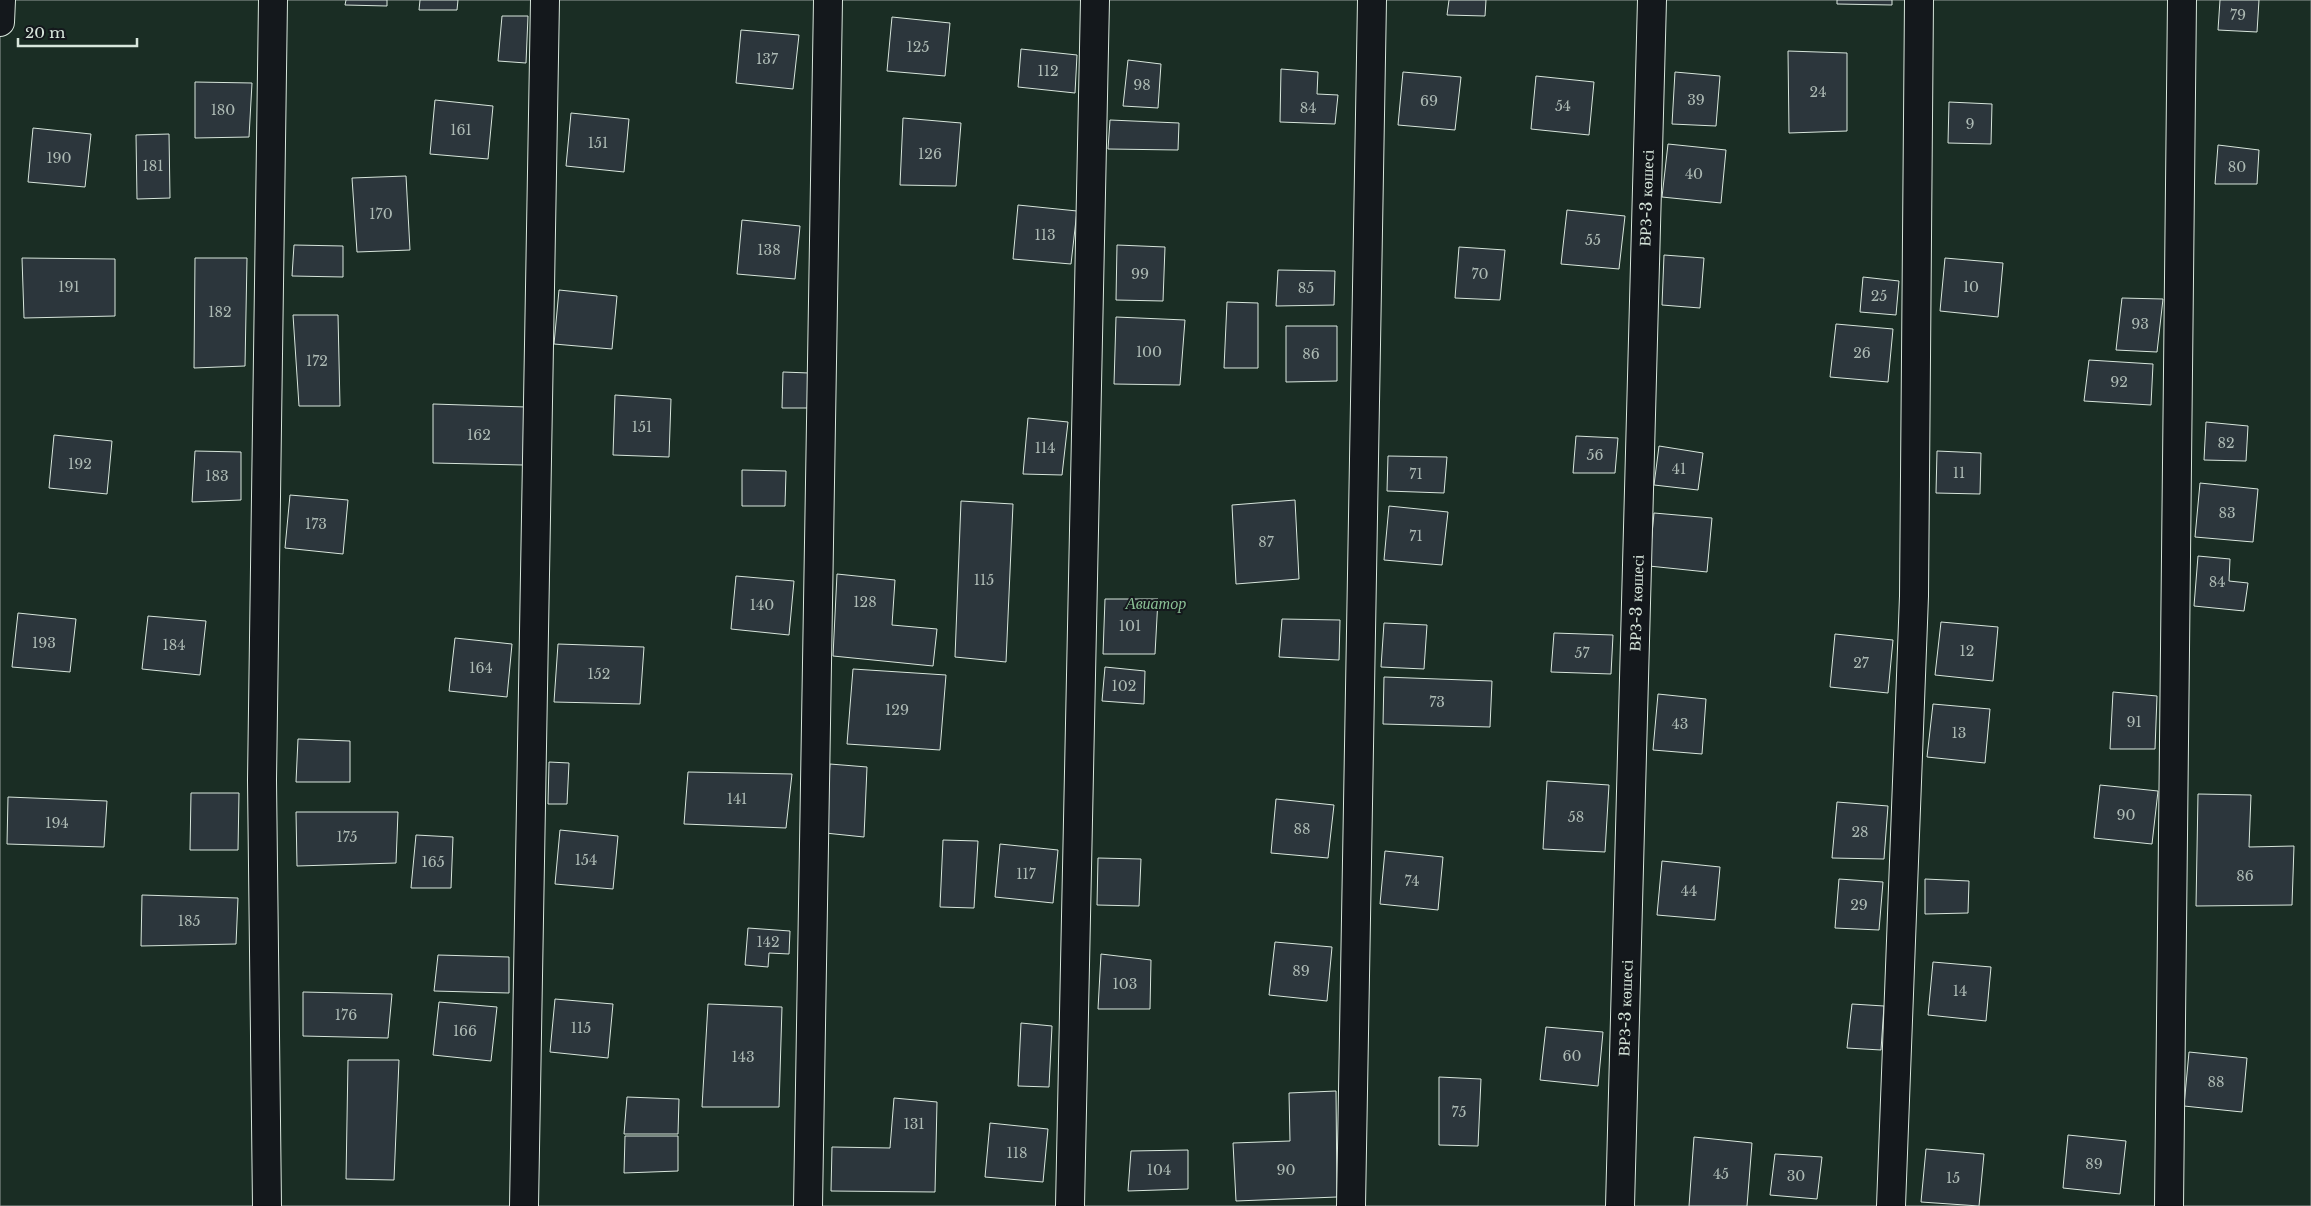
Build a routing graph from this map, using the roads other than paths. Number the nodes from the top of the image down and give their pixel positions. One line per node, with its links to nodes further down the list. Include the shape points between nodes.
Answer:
1 (1, 0): 10 (street)
2 (273, 0): 11 (street, via 262,780)
3 (545, 0): 12 (street)
4 (828, 0): 13 (street)
5 (1095, 0): 14 (street)
6 (1372, 0): 15 (street)
7 (1652, 0): 16 (street, ВРЗ-3 көшесі)
8 (1919, 0): 17 (street, via 1914,596)
9 (2182, 0): 18 (street)
10 (0, 22)
11 (267, 1206)
12 (524, 1206)
13 (808, 1206)
14 (1070, 1206)
15 (1351, 1206)
16 (1620, 1206)
17 (1891, 1206)
18 (2169, 1206)

